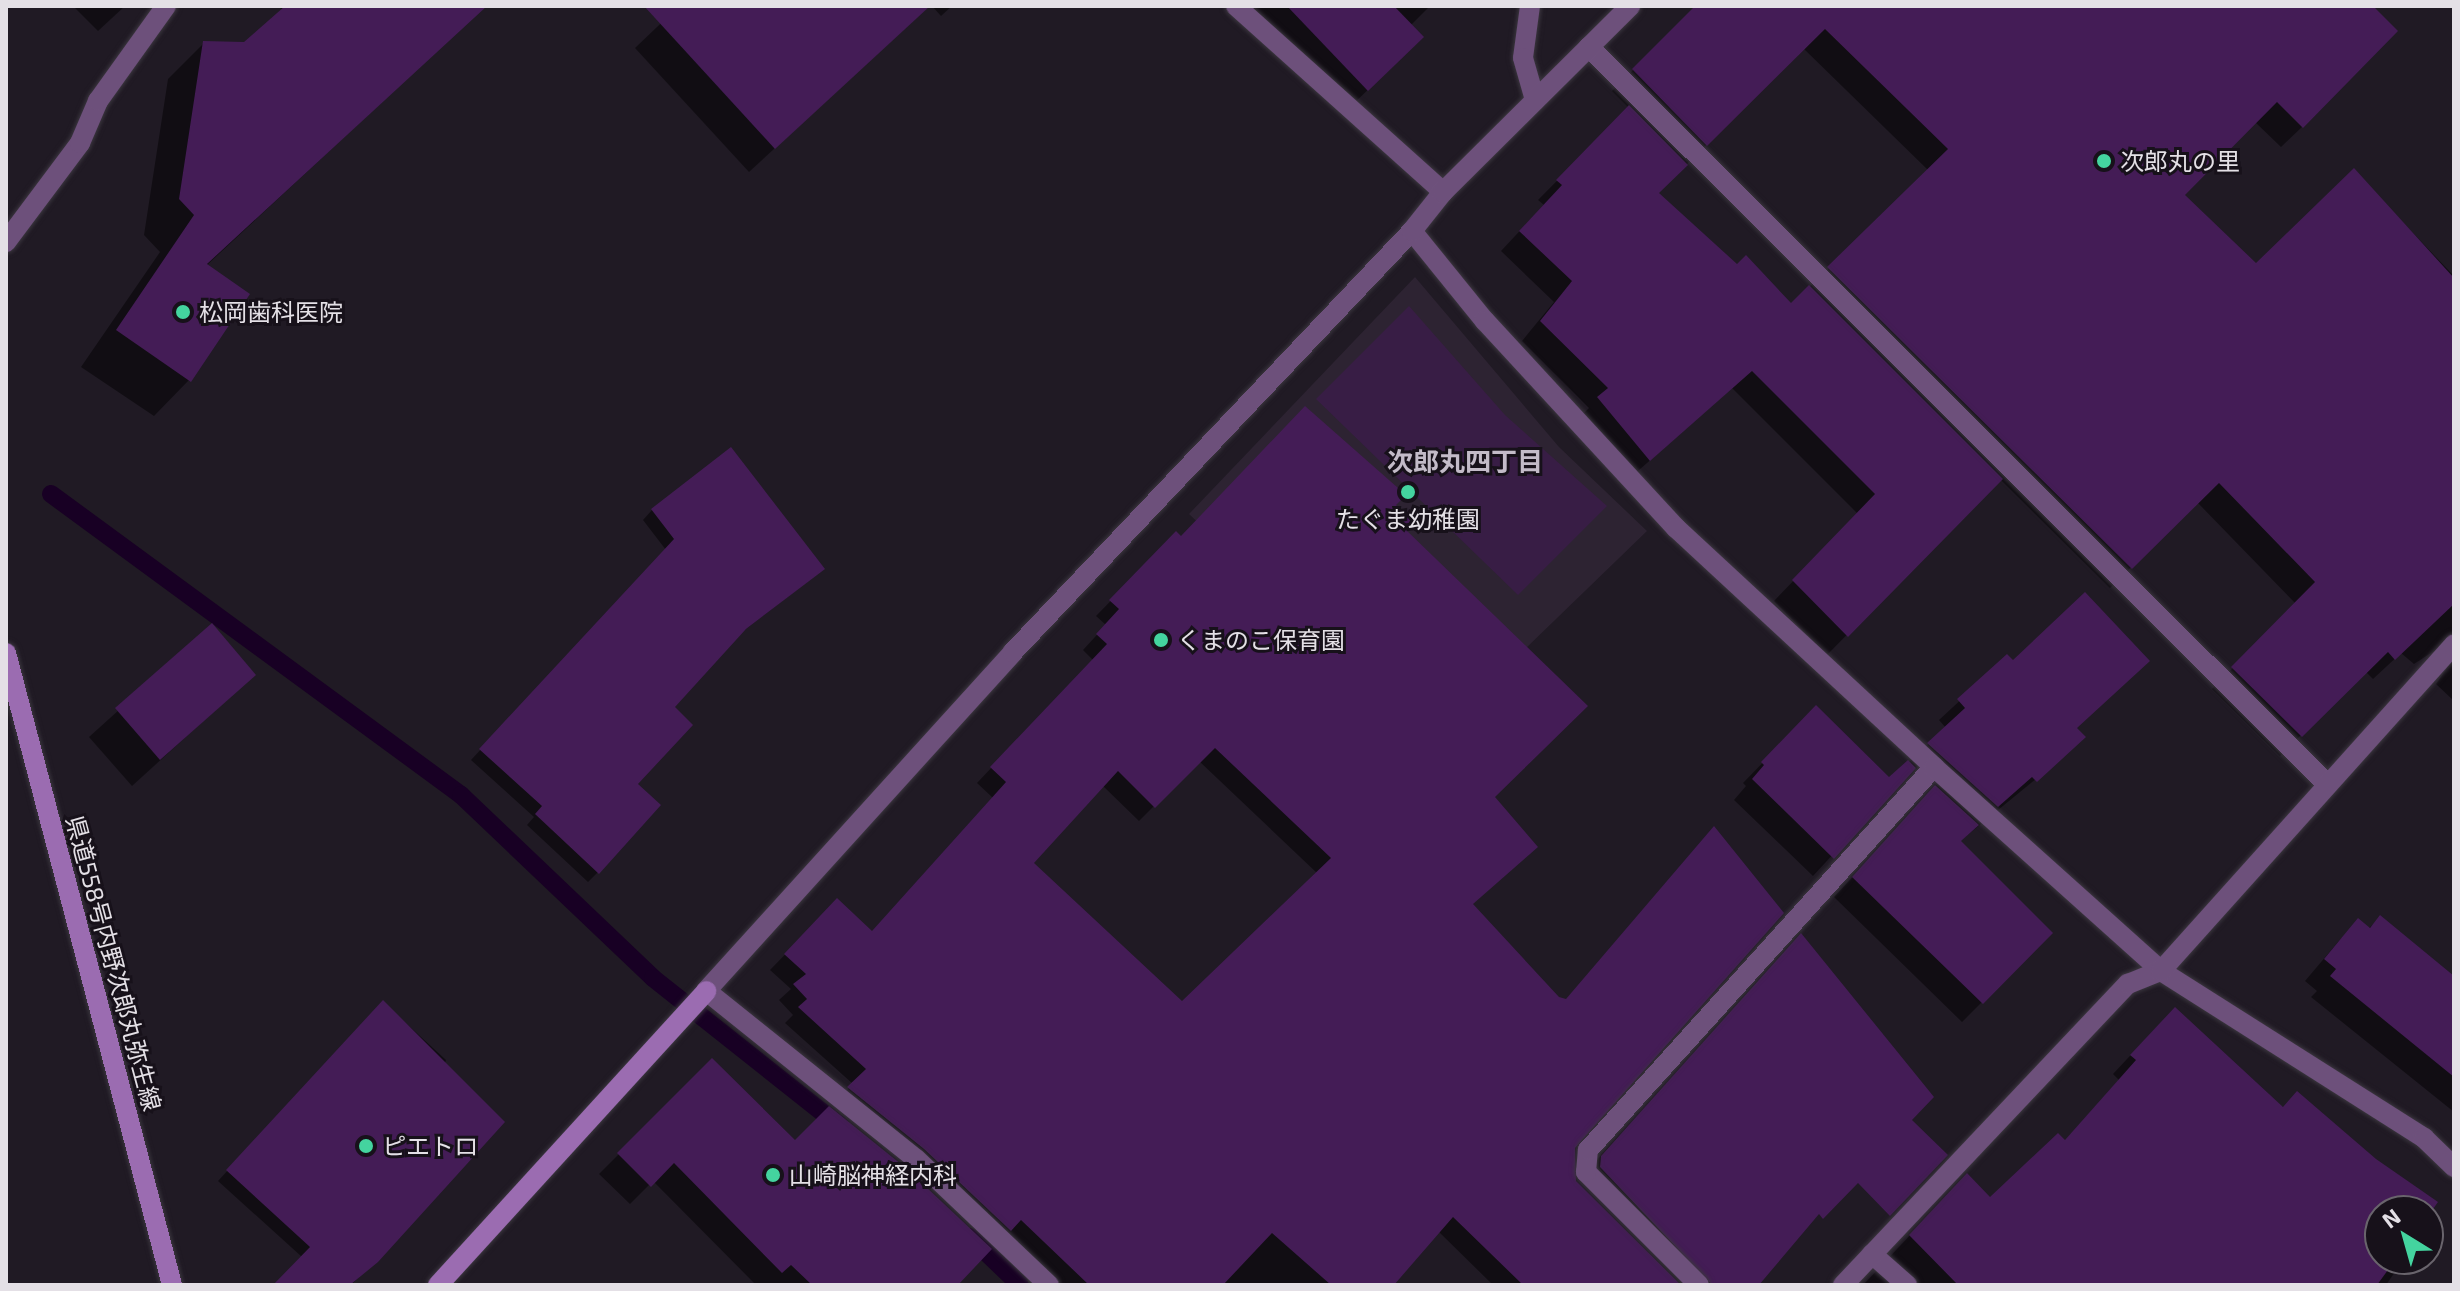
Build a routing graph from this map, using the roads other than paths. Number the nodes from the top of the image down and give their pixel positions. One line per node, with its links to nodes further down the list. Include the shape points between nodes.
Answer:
1 (166, 6): 9 (street, via 98,101 80,143)
2 (1236, 6): 7 (street)
3 (1530, 6): 6 (street, via 1523,58)
4 (1630, 6): 5 (street)
5 (1589, 47): 6 (street); 13 (street)
6 (1535, 100): 7 (street)
7 (1443, 192): 8 (street)
8 (1412, 231): 12 (street, via 1485,321 1676,528); 15 (street, via 1013,652)
9 (6, 242)
10 (2454, 644): 13 (street)
11 (6, 653): 18 (main road, 県道558号内野次郎丸弥生線)
12 (1934, 767): 14 (street); 21 (street, via 1588,1150 1586,1172)
13 (2328, 785): 14 (street)
14 (2161, 971): 16 (street, via 2424,1138); 17 (street, via 2128,984)
15 (706, 991): 19 (main road); 20 (street, via 916,1159)
16 (2454, 1167)
17 (1872, 1254): 22 (street); 23 (street)
18 (172, 1285)
19 (438, 1285)
20 (1049, 1285)
21 (1699, 1285)
22 (1843, 1285)
23 (1907, 1285)

